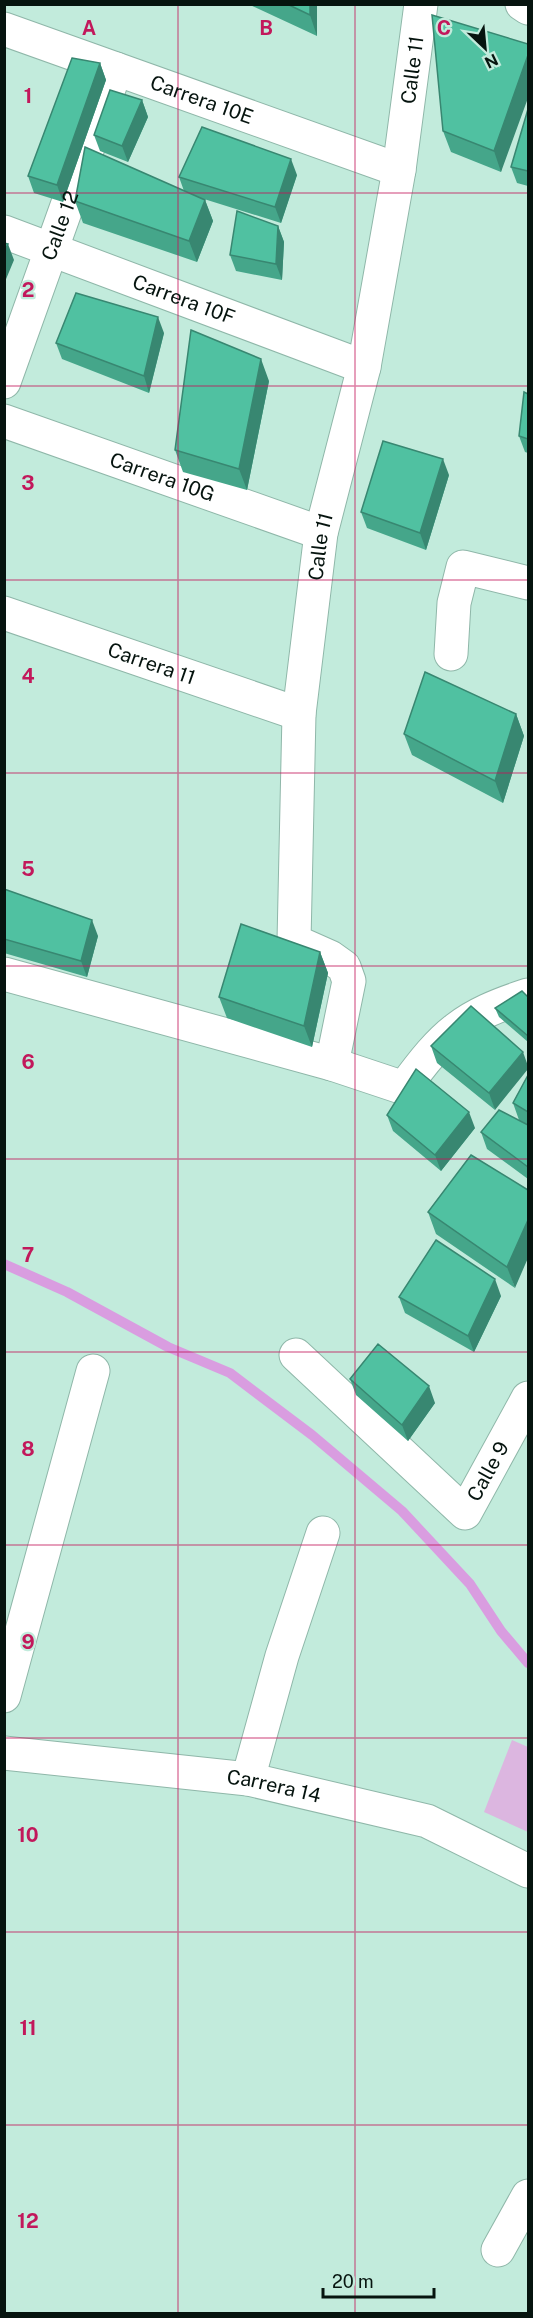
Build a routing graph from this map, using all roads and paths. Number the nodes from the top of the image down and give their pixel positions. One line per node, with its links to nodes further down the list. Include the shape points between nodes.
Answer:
1 (421, 4): 6 (street, Calle 11)
2 (522, 4): 3 (street)
3 (528, 8)
4 (4, 28): 5 (street, Carrera 10E)
5 (116, 69): 6 (street, Carrera 10E); 8 (street, Calle 12)
6 (399, 170): 9 (street, Calle 11)
7 (4, 231): 8 (street, Carrera 10F)
8 (52, 249): 9 (street, Carrera 10F); 10 (street, Calle 12)
9 (364, 367): 12 (street, Calle 11)
10 (4, 382)
11 (4, 421): 12 (street, Carrera 10G)
12 (321, 533): 16 (street, Calle 11)
13 (528, 583): 15 (street, via 463,567 454,603)
14 (4, 613): 16 (street, Carrera 11)
15 (451, 654)
16 (299, 714): 19 (street, Calle 11, via 294,940 337,962 349,981)
17 (4, 974): 19 (street)
18 (528, 995): 19 (street, via 468,1019 434,1047 404,1088)
19 (332, 1064)
20 (296, 1355): 22 (street, Calle 9, via 465,1513)
21 (93, 1371): 24 (street)
22 (528, 1398)
23 (323, 1533): 26 (street, via 282,1656)
24 (4, 1696)
25 (4, 1753): 26 (street, Carrera 14)
26 (248, 1779): 27 (street, Carrera 14, via 427,1821)
27 (528, 1871)
28 (528, 2196): 29 (street)
29 (498, 2250)

